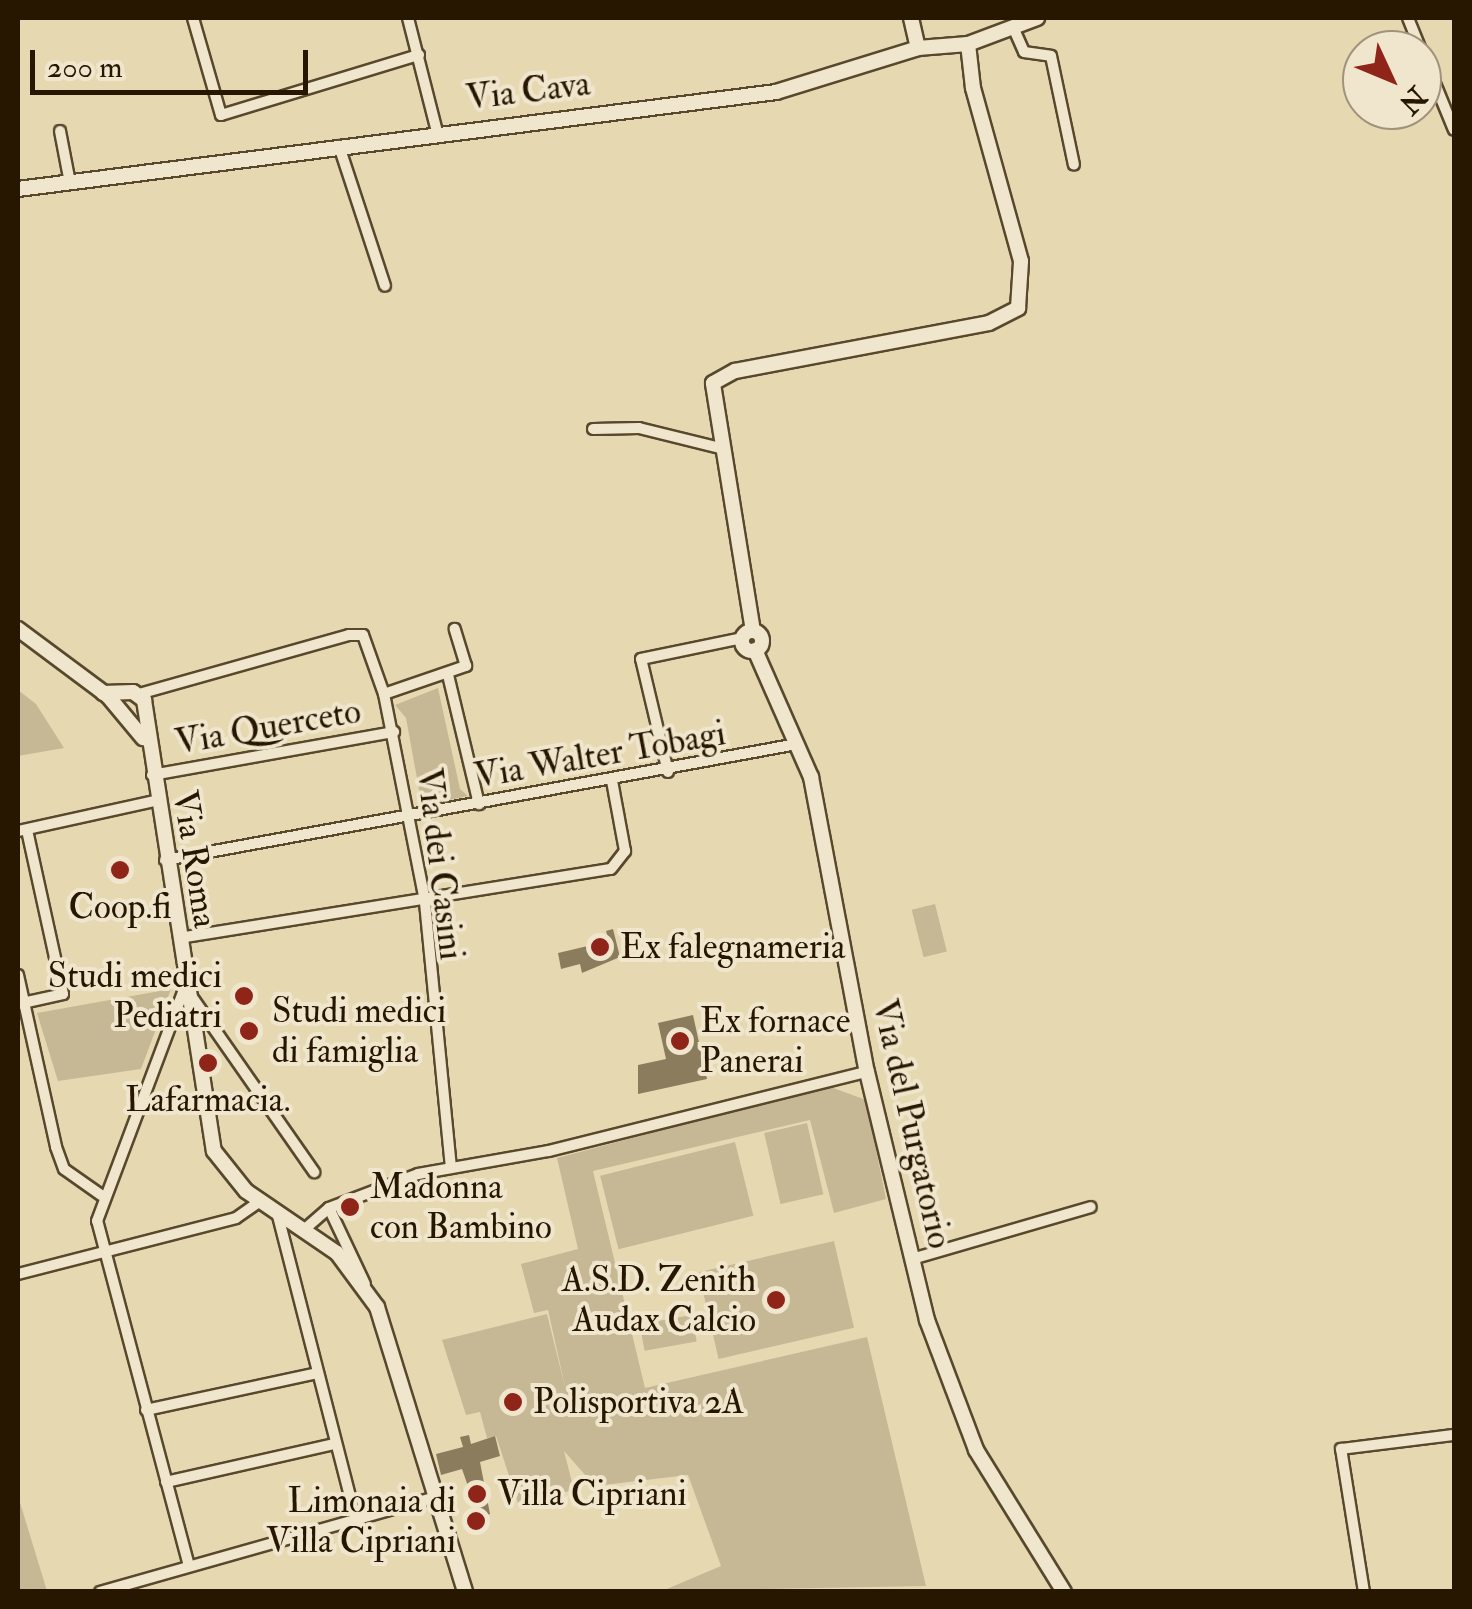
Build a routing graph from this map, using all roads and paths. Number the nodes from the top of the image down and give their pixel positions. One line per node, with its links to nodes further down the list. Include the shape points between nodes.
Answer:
1 (193, 18): 8 (street, via 220,114)
2 (408, 18): 8 (street)
3 (911, 18): 7 (street)
4 (1037, 18): 5 (street, Via Cava)
5 (1012, 27): 6 (street, Via Cava); 14 (street, via 1024,52 1051,56)
6 (968, 44): 7 (street, Via Cava); 19 (street, via 972,88 1018,246 1018,308 989,324 722,376 711,394)
7 (918, 48): 12 (street, Via Cava, via 776,92)
8 (419, 55): 12 (street)
9 (1442, 101): 10 (street)
10 (1454, 130)
11 (60, 131): 15 (street)
12 (437, 132): 13 (street, Via Cava)
13 (340, 146): 15 (street, Via Cava); 17 (street)
14 (1074, 165)
15 (70, 183): 16 (street, Via Cava)
16 (18, 189)
17 (385, 286)
18 (593, 429): 19 (street, via 639,428)
19 (720, 448): 22 (street)
20 (18, 628): 25 (street, via 104,694)
21 (455, 628): 23 (street, via 466,666)
22 (748, 635): 27 (street, Via del Purgatorio, via 762,642 755,650); 28 (street, via 641,659)
23 (448, 676): 24 (street); 32 (street)
24 (384, 694): 25 (street, Via dei Casini, via 363,635 348,634); 26 (street, Via dei Casini)
25 (131, 706): 29 (street, Via Roma)
26 (394, 732): 29 (street, Via Querceto); 33 (street, Via dei Casini)
27 (797, 744): 28 (street, Via Walter Tobagi); 41 (street, Via del Purgatorio, via 828,856)
28 (668, 772): 30 (street, Via Walter Tobagi)
29 (151, 775): 31 (street, Via Roma)
30 (612, 781): 32 (street, Via Walter Tobagi); 36 (street, via 625,852 620,865)
31 (155, 801): 34 (street); 35 (street, Via Roma)
32 (479, 804): 33 (street, Via Walter Tobagi)
33 (411, 815): 35 (street, Via Walter Tobagi); 36 (street, Via dei Casini)
34 (22, 831): 40 (street, via 63,994)
35 (164, 860): 37 (street, Via Roma)
36 (425, 901): 37 (street); 42 (street, Via dei Casini)
37 (177, 939): 39 (street, Via Roma)
38 (18, 975): 40 (street)
39 (185, 987): 43 (street); 44 (street); 45 (street, Via Roma, via 214,1151)
40 (20, 1004): 44 (street, via 64,1169)
41 (867, 1072): 42 (street, via 549,1151); 51 (street, Via del Purgatorio)
42 (452, 1168): 47 (street)
43 (314, 1172)
44 (101, 1195): 50 (street)
45 (260, 1201): 48 (street, Via Roma); 50 (street, via 236,1218)
46 (1091, 1207): 51 (street)
47 (329, 1208): 49 (street); 53 (street, Via Roma)
48 (277, 1211): 49 (street, Via Roma); 54 (street)
49 (306, 1228): 53 (street, Via Roma)
50 (103, 1253): 52 (street); 55 (street)
51 (912, 1258): 64 (street, Via del Purgatorio, via 976,1450)
52 (18, 1274)
53 (367, 1290): 59 (street, Via Roma, via 391,1336)
54 (317, 1373): 55 (street); 57 (street)
55 (146, 1410): 58 (street)
56 (1454, 1435): 65 (street, via 1340,1448)
57 (335, 1444): 58 (street); 60 (street)
58 (166, 1482): 61 (street)
59 (440, 1496): 60 (street); 63 (street, Via Roma)
60 (356, 1518): 61 (street)
61 (189, 1566): 62 (street)
62 (100, 1592)
63 (465, 1592)
64 (1064, 1592)
65 (1364, 1592)

